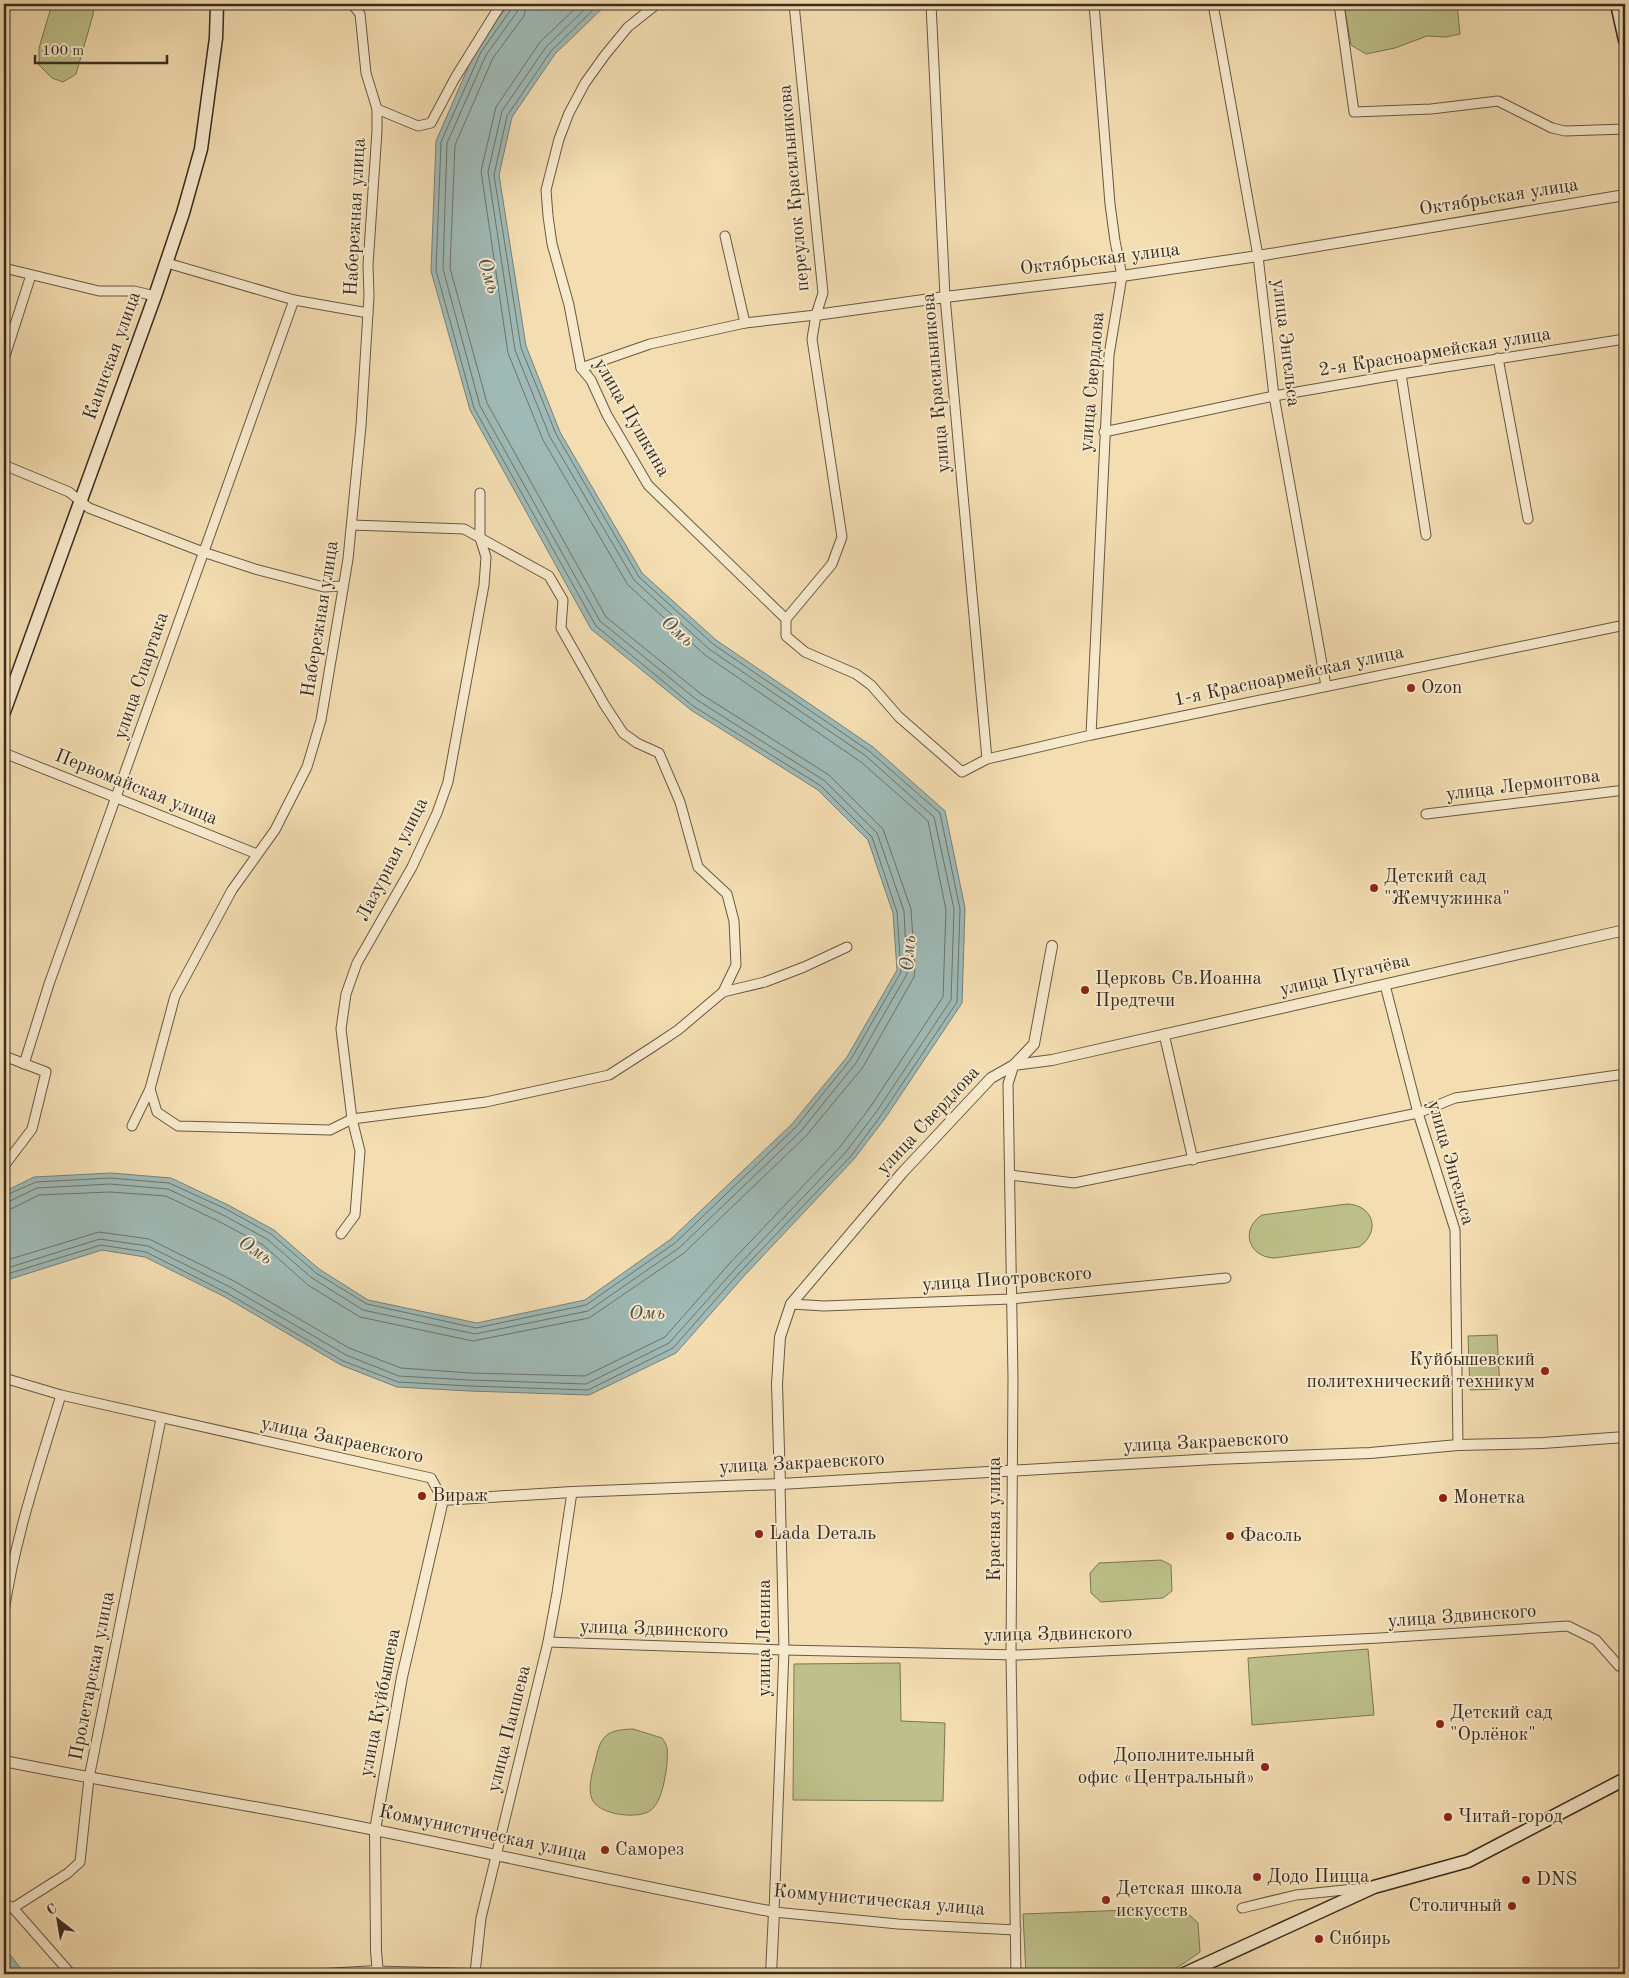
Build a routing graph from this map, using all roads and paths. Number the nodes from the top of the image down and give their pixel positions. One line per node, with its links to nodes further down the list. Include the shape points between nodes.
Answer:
1 (218, 4): 17 (main road, Каинская улица, via 201,149)
2 (352, 4): 12 (street, Набережная улица, via 360,14 366,73)
3 (501, 4): 12 (street, via 431,123 418,126)
4 (657, 4): 30 (street, улица Пушкина, via 628,26 585,83 559,139 546,190 552,244 569,305)
5 (794, 4): 25 (street, переулок Красильникова, via 823,293)
6 (931, 4): 22 (street, улица Красильникова)
7 (1094, 4): 20 (street, улица Свердлова, via 1110,204)
8 (1213, 4): 16 (street, улица Энгельса)
9 (1339, 4): 13 (street, via 1354,112 1498,101 1564,131)
10 (1617, 4): 11 (main road)
11 (1625, 40)
12 (377, 109): 24 (street, Набережная улица)
13 (1625, 129)
14 (1625, 195): 16 (street, Октябрьская улица)
15 (725, 236): 26 (street)
16 (1258, 256): 20 (street, Октябрьская улица); 32 (street, улица Энгельса)
17 (167, 263): 21 (main road, Каинская улица); 23 (street)
18 (4, 268): 19 (street)
19 (31, 275): 21 (street, via 100,291 134,291); 29 (street)
20 (1122, 276): 22 (street, Октябрьская улица); 33 (street, улица Свердлова, via 1109,355)
21 (155, 296): 36 (main road, Каинская улица)
22 (945, 297): 25 (street, Октябрьская улица); 49 (street, улица Красильникова)
23 (294, 300): 24 (street); 41 (street, улица Спартака)
24 (368, 313): 38 (street, Набережная улица)
25 (816, 315): 26 (street, Октябрьская улица); 43 (street, переулок Красильникова, via 812,339 842,537 832,564)
26 (745, 323): 30 (street, Октябрьская улица, via 650,344)
27 (1625, 339): 28 (street, 2-я Красноармейская улица)
28 (1498, 358): 31 (street, 2-я Красноармейская улица); 37 (street)
29 (4, 359)
30 (581, 368): 43 (street, улица Пушкина, via 591,380 607,415 648,485)
31 (1401, 374): 32 (street, 2-я Красноармейская улица); 39 (street)
32 (1274, 396): 33 (street, 2-я Красноармейская улица); 45 (street, улица Энгельса)
33 (1104, 432): 47 (street, улица Свердлова)
34 (4, 465): 36 (street)
35 (480, 493): 40 (street, Лазурная улица)
36 (80, 499): 41 (street, via 89,508); 46 (main road, Каинская улица)
37 (1528, 519)
38 (352, 525): 40 (street, via 464,529); 42 (street, Набережная улица)
39 (1426, 535)
40 (480, 538): 58 (street, via 549,576 563,600 561,628 613,718 623,733 660,754 680,802 698,867 727,894 734,921 736,965); 66 (street, Лазурная улица, via 486,557 484,585 448,782 412,867 357,964 346,994 341,1029)
41 (203, 552): 42 (street, via 324,587); 51 (street, улица Спартака)
42 (342, 586): 53 (street, Набережная улица, via 321,720 307,767 275,830)
43 (786, 619): 49 (street, 1-я Красноармейская улица, via 786,636 806,652 856,674 871,685 899,717 962,772)
44 (1625, 626): 45 (street, 1-я Красноармейская улица)
45 (1326, 686): 47 (street, 1-я Красноармейская улица)
46 (4, 712)
47 (1091, 735): 49 (street, 1-я Красноармейская улица)
48 (4, 753): 51 (street, Первомайская улица)
49 (987, 759)
50 (1625, 790): 52 (street, улица Лермонтова)
51 (116, 798): 53 (street, Первомайская улица); 61 (street, улица Спартака, via 49,984)
52 (1426, 814)
53 (257, 854): 64 (street, Набережная улица, via 232,890 174,996)
54 (1625, 930): 57 (street, улица Пугачёва)
55 (1052, 946): 62 (street, улица Свердлова, via 1034,1044)
56 (847, 947): 58 (street, via 765,982)
57 (1384, 985): 59 (street, улица Пугачёва); 65 (street, улица Энгельса)
58 (723, 992): 66 (street, via 678,1030 609,1075 486,1102)
59 (1164, 1034): 62 (street, улица Пугачёва, via 1052,1060); 68 (street)
60 (4, 1056): 61 (street)
61 (24, 1064): 69 (street, via 46,1072 32,1129)
62 (1014, 1065): 70 (street, Красная улица, via 1008,1084); 74 (street, улица Свердлова, via 991,1078 902,1173)
63 (1625, 1074): 65 (street, via 1455,1098)
64 (150, 1089): 66 (street, via 157,1112 178,1126 330,1130); 67 (street, Набережная улица)
65 (1418, 1114): 68 (street); 79 (street, улица Энгельса, via 1455,1230)
66 (352, 1120): 71 (street, Лазурная улица, via 360,1150 355,1214)
67 (132, 1126)
68 (1193, 1160): 70 (street, via 1074,1182)
69 (4, 1166)
70 (1010, 1175): 73 (street, Красная улица)
71 (341, 1234)
72 (1226, 1278): 73 (street, улица Пиотровского)
73 (1011, 1299): 74 (street, улица Пиотровского, via 824,1306); 80 (street, Красная улица)
74 (791, 1304): 81 (street, улица Ленина, via 780,1337 777,1384)
75 (4, 1378): 76 (street, улица Закраевского)
76 (62, 1395): 77 (street, улица Закраевского); 84 (street, via 28,1502 9,1577)
77 (162, 1419): 83 (street, улица Закраевского, via 431,1478); 90 (street, Пролетарская улица)
78 (1625, 1437): 79 (street, улица Закраевского)
79 (1458, 1445): 80 (street, улица Закраевского, via 1370,1453)
80 (1011, 1470): 81 (street, улица Закраевского); 87 (street, Красная улица)
81 (780, 1484): 82 (street, улица Закраевского); 86 (street, улица Ленина)
82 (572, 1492): 83 (street, улица Закраевского); 85 (street, улица Папшева)
83 (443, 1500): 92 (street, улица Куйбышева, via 402,1676)
84 (4, 1612)
85 (548, 1642): 86 (street, улица Здвинского); 93 (street, улица Папшева)
86 (784, 1650): 87 (street, улица Здвинского); 98 (street, улица Ленина)
87 (1011, 1654): 88 (street, улица Здвинского, via 1371,1639 1568,1626 1596,1640); 99 (street, Красная улица)
88 (1625, 1669)
89 (4, 1761): 90 (street, Коммунистическая улица)
90 (89, 1778): 92 (street, Коммунистическая улица); 96 (street, Пролетарская улица, via 80,1862)
91 (1625, 1779): 94 (main road, via 1468,1861)
92 (376, 1830): 93 (street, Коммунистическая улица); 100 (street, улица Куйбышева)
93 (495, 1855): 98 (street, Коммунистическая улица); 101 (street, улица Папшева, via 481,1918)
94 (1374, 1887): 97 (street, via 1296,1895); 107 (main road)
95 (4, 1903): 96 (street)
96 (13, 1908): 102 (street)
97 (1242, 1908)
98 (774, 1912): 99 (street, Коммунистическая улица, via 898,1924); 105 (street, улица Ленина)
99 (1016, 1930): 106 (street, Красная улица)
100 (377, 1973): 101 (street); 103 (street)
101 (475, 1973): 104 (street)
102 (71, 1974)
103 (325, 1974)
104 (488, 1974)
105 (771, 1974)
106 (1016, 1974)
107 (1184, 1974)

